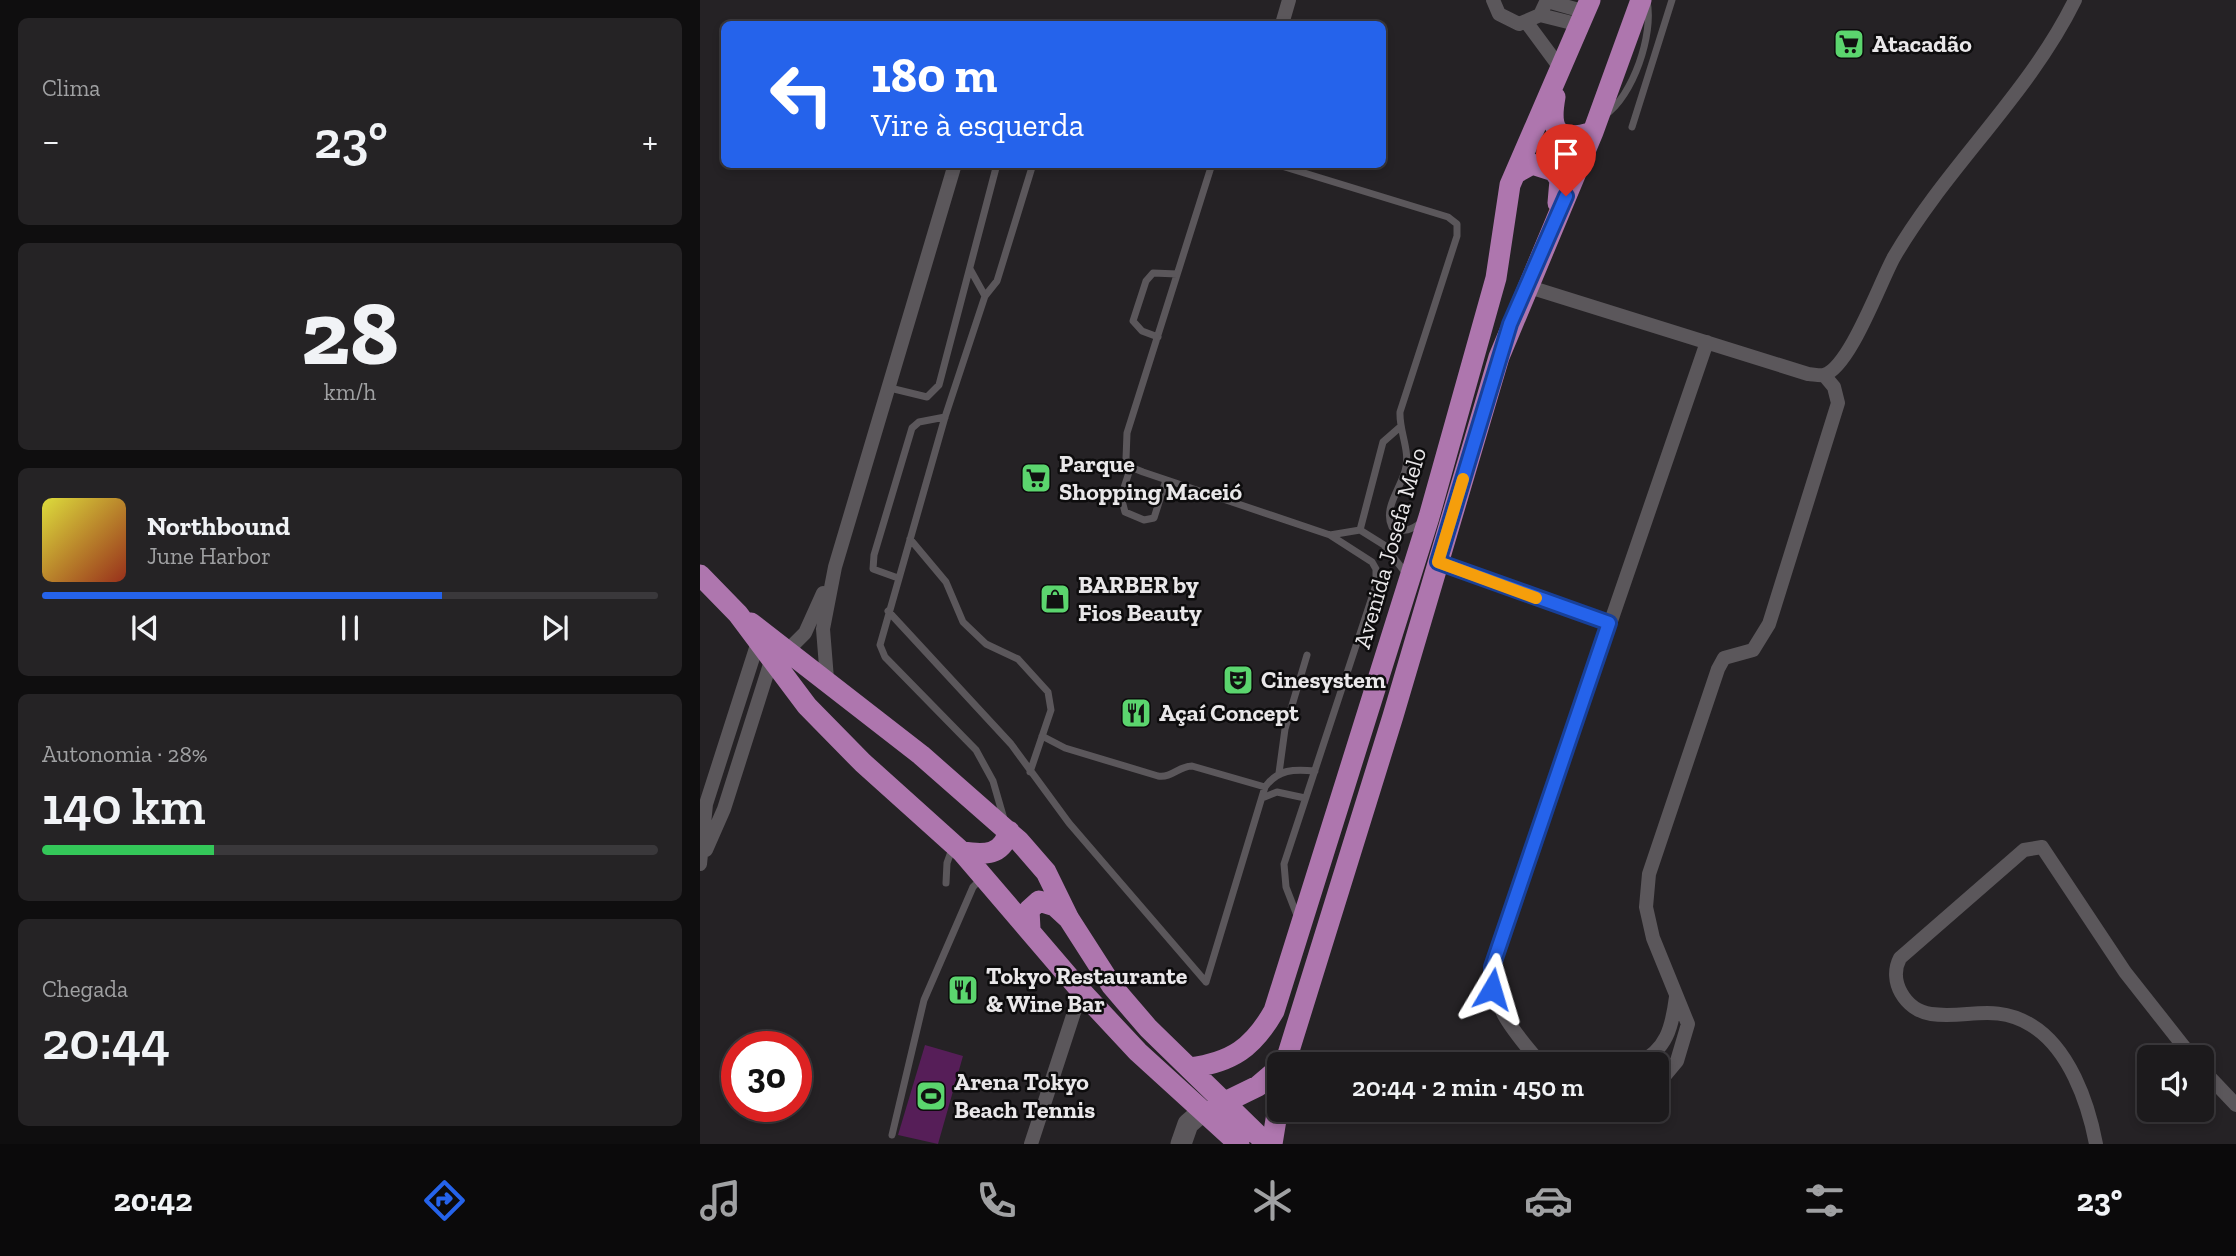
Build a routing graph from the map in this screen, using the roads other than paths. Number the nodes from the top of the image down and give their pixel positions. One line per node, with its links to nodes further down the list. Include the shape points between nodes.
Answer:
1 (1289, 0): 10 (street)
2 (1493, 0): 9 (street, via 1505,20)
3 (1641, 0): 14 (main road, Avenida Josefa Melo)
4 (1647, 0): 11 (lane, via 1649,26)
5 (1672, 0): 12 (lane)
6 (2075, 0): 29 (street, via 2055,40 1895,256 1842,362)
7 (1547, 1): 8 (street); 9 (street)
8 (1585, 13): 9 (street); 13 (main road, Avenida Josefa Melo)
9 (1534, 19): 13 (street)
10 (1283, 21)
11 (1639, 58): 12 (lane); 14 (lane, via 1625,97)
12 (1652, 62): 15 (lane)
13 (1560, 71): 14 (main road, via 1553,128 1568,136); 21 (main road, Avenida Josefa Melo)
14 (1596, 126): 22 (main road, Avenida Josefa Melo)
15 (1632, 127)
16 (954, 168): 30 (street)
17 (996, 168): 23 (lane)
18 (1032, 168): 26 (lane, via 997,281)
19 (1211, 168): 24 (lane)
20 (1288, 168): 32 (lane, via 1448,217 1457,224)
21 (1516, 173): 22 (main road, via 1532,164 1546,166 1560,180); 35 (main road, Avenida Josefa Melo, via 1505,207 1496,278)
22 (1547, 239): 25 (main road, Avenida Josefa Melo)
23 (970, 268): 26 (lane); 30 (lane, via 939,385 920,398)
24 (1177, 274): 27 (lane); 27 (lane, via 1153,273 1136,311 1133,321 1142,331)
25 (1527, 286): 28 (street); 39 (main road, Avenida Josefa Melo, via 1499,357)
26 (985, 296): 31 (lane)
27 (1158, 337): 33 (lane, via 1125,442)
28 (1707, 342): 29 (street); 46 (street)
29 (1824, 375): 67 (street, via 1834,387 1838,403 1769,624 1753,650 1724,658 1718,670 1649,874 1646,907 1653,938)
30 (890, 388): 40 (street)
31 (945, 417): 38 (lane); 42 (lane, via 912,428 889,502 872,565 876,571)
32 (1399, 428): 35 (lane, via 1407,461 1387,519 1392,527 1409,531); 36 (lane, via 1383,442)
33 (1131, 466): 34 (lane); 34 (lane, via 1121,497 1125,512 1144,520 1154,518)
34 (1166, 480): 37 (lane)
35 (1429, 517): 43 (main road, Avenida Josefa Melo)
36 (1360, 530): 37 (lane); 43 (lane, via 1384,545)
37 (1330, 535): 52 (lane, via 1372,562 1376,577)
38 (910, 539): 42 (lane); 51 (lane, via 946,582 963,622 986,644 1018,659 1048,692 1051,710)
39 (1438, 562): 46 (street); 70 (main road, Avenida Josefa Melo)
40 (835, 567): 48 (street, via 805,633); 50 (street, via 823,629)
41 (700, 575): 45 (main road)
42 (898, 578): 44 (lane)
43 (1410, 579): 65 (main road, Avenida Josefa Melo)
44 (888, 611): 53 (lane, via 1011,744); 58 (lane, via 880,645 885,657 976,750 993,781)
45 (738, 614): 47 (main road); 48 (main road)
46 (1609, 623): 71 (street, via 1492,967 1492,989 1499,1010)
47 (758, 642): 48 (main road); 60 (street, via 706,804)
48 (779, 655): 50 (main road); 59 (main road, via 807,706); 60 (street)
49 (1307, 655): 54 (lane, via 1285,729)
50 (827, 679): 58 (main road)
51 (1042, 736): 53 (lane); 55 (lane, via 1065,748 1158,776 1192,766)
52 (1315, 771): 54 (lane); 57 (lane)
53 (1030, 772): 56 (lane, via 1206,982)
54 (1279, 773): 55 (lane)
55 (1265, 787): 56 (lane)
56 (1262, 798): 57 (lane, via 1277,792)
57 (1305, 798): 65 (lane, via 1288,846 1284,876)
58 (1009, 831): 59 (main road, via 996,852); 63 (main road, via 1046,872)
59 (958, 848): 61 (main road); 62 (lane, via 947,863)
60 (700, 864)
61 (982, 878): 64 (main road); 82 (lane, via 973,887 924,1000)
62 (946, 883)
63 (1069, 919): 64 (main road, via 1055,906 1039,901 1029,910); 73 (main road, via 1112,985)
64 (1030, 929): 66 (main road)
65 (1302, 929): 68 (main road, Avenida Josefa Melo, via 1274,1011)
66 (1081, 991): 80 (main road, via 1138,1052); 83 (street)
67 (1676, 992): 72 (street, via 1672,1027); 74 (street, via 1688,1024 1677,1060)
68 (1250, 1043): 73 (main road, Avenida Josefa Melo, via 1224,1061); 75 (main road, via 1251,1066 1260,1075)
69 (2183, 1045): 87 (street, via 2125,972 2042,847 2024,850 1900,958 1893,974 1900,991 1930,1014 1997,1013 2031,1025 2048,1038 2088,1108)
70 (1285, 1052)
71 (1532, 1052)
72 (1656, 1052)
73 (1190, 1068): 78 (main road)
74 (1669, 1070)
75 (1267, 1072)
76 (1267, 1075): 78 (main road)
77 (2214, 1082): 79 (street)
78 (1226, 1102): 80 (main road); 86 (main road)
79 (2236, 1105)
80 (1203, 1111): 84 (street, via 1188,1124); 85 (main road)
81 (1275, 1122): 86 (main road)
82 (892, 1135)
83 (1031, 1144)
84 (1181, 1144)
85 (1239, 1144)
86 (1270, 1144)
87 (2096, 1144)

